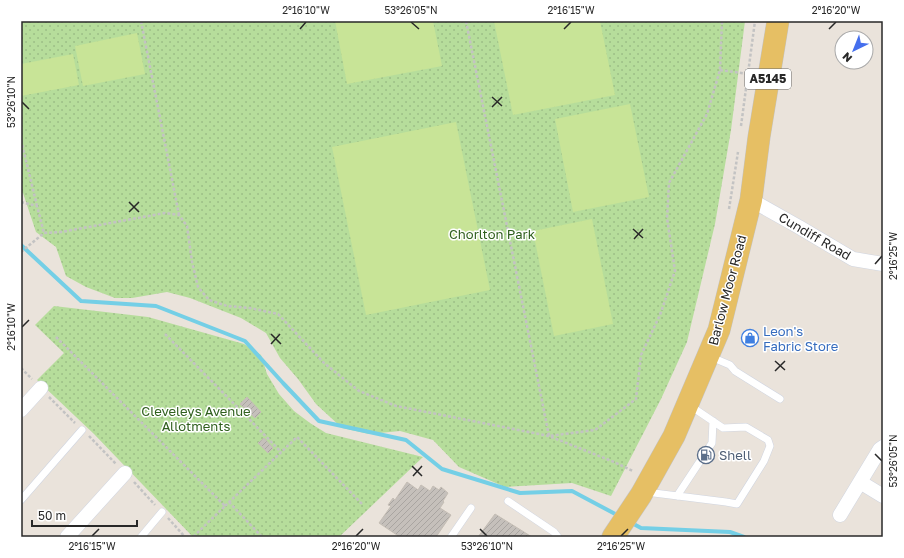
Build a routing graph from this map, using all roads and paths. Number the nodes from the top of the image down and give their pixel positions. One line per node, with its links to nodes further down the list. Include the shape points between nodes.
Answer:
1 (141, 21): 15 (path)
2 (466, 21): 29 (path)
3 (722, 21): 6 (path)
4 (754, 21): 7 (path)
5 (778, 21): 7 (main road, Barlow Moor Road / A5145)
6 (720, 70): 7 (path); 29 (path, via 707,114 669,183 667,218 676,272 641,355 636,399 595,430)
7 (758, 75): 8 (path); 11 (main road, Barlow Moor Road / A5145)
8 (741, 128)
9 (21, 140): 13 (path)
10 (738, 152): 14 (path)
11 (751, 200): 18 (street, Cundiff Road, via 853,259); 21 (main road, Barlow Moor Road / A5145, via 718,330)
12 (21, 202): 13 (path)
13 (37, 206): 16 (path)
14 (728, 213)
15 (179, 215): 16 (path, via 165,213); 29 (path, via 187,226 198,287 208,300 227,306 278,314 324,363 359,392 396,406)
16 (44, 233): 17 (path)
17 (22, 251)
18 (883, 264)
19 (165, 334): 31 (path)
20 (56, 337): 42 (path)
21 (708, 356): 24 (lane, via 730,365 735,371); 25 (main road, Barlow Moor Road / A5145)
22 (21, 368): 23 (path)
23 (41, 388): 26 (street); 28 (path)
24 (780, 399)
25 (688, 404): 27 (lane); 37 (main road, Barlow Moor Road / A5145, via 674,436)
26 (21, 410)
27 (713, 421): 35 (lane, via 712,443); 35 (lane, via 724,428 746,427 768,440 770,446 764,461 737,504)
28 (82, 430): 33 (path); 38 (lane)
29 (549, 436): 32 (path)
30 (883, 447): 34 (street)
31 (281, 452): 40 (path); 41 (path, via 297,437)
32 (633, 471)
33 (125, 473): 44 (path); 47 (street)
34 (860, 482): 36 (street); 45 (street)
35 (677, 496): 37 (lane)
36 (883, 496)
37 (640, 497): 46 (main road, Barlow Moor Road / A5145)
38 (21, 500)
39 (508, 501): 53 (lane)
40 (229, 502): 42 (path); 51 (path)
41 (363, 505)
42 (224, 506): 50 (path)
43 (470, 508): 52 (lane)
44 (162, 512): 48 (lane); 49 (path)
45 (840, 515)
46 (615, 534)
47 (67, 537)
48 (140, 537)
49 (186, 537)
50 (193, 537)
51 (262, 537)
52 (451, 537)
53 (558, 537)

